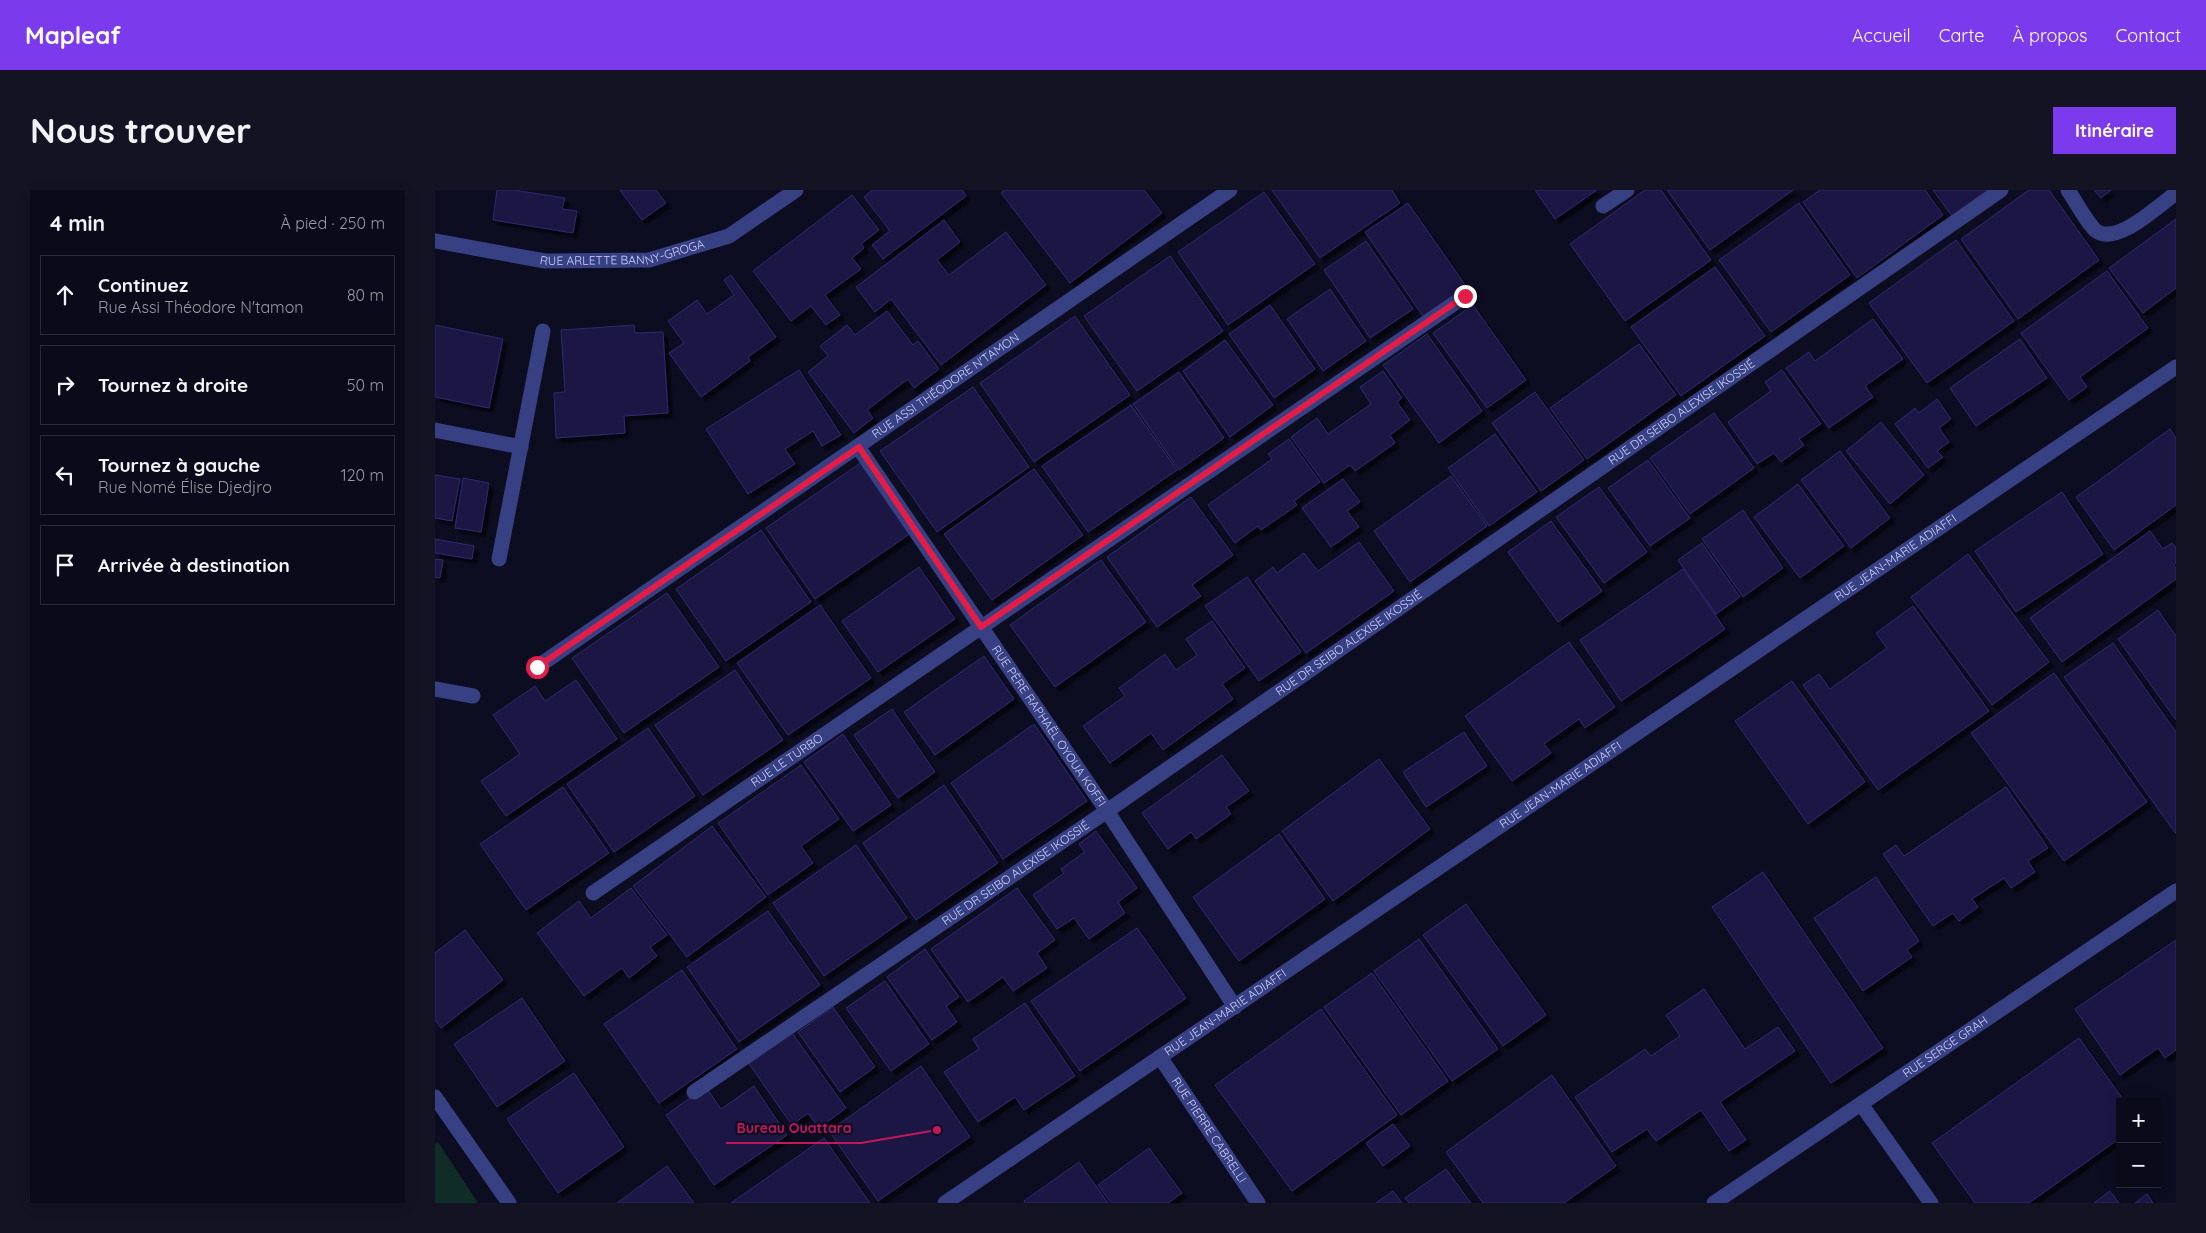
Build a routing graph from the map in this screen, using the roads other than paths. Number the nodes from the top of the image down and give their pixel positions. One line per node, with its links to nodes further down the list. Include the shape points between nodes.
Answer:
1 (796, 190): 8 (street, RUE ARLETTE BANNY-GROGA, via 729,236 649,260 545,261)
2 (1230, 190): 14 (street, RUE ASSI THÉODORE N'TAMON)
3 (1627, 190): 7 (street)
4 (2001, 190): 20 (street, RUE DR SEIBO ALEXISE IKOSSIÉ)
5 (2068, 190): 6 (street, via 2095,230 2110,235 2125,231)
6 (2176, 193)
7 (1603, 206)
8 (435, 240)
9 (1465, 296): 16 (street, RUE LE TURBO)
10 (543, 331): 13 (street)
11 (2176, 367): 23 (street, RUE JEAN-MARIE ADIAFFI)
12 (435, 430): 13 (street)
13 (521, 447): 15 (street)
14 (859, 447): 16 (street, RUE PÈRE RAPHAËL OYOUA KOFFI); 17 (street, RUE ASSI THÉODORE N'TAMON)
15 (499, 559)
16 (981, 627): 20 (street, RUE PÈRE RAPHAËL OYOUA KOFFI); 22 (street, RUE LE TURBO)
17 (537, 667)
18 (435, 689): 19 (street)
19 (473, 696)
20 (1107, 811): 23 (street, RUE PÈRE RAPHAËL OYOUA KOFFI); 25 (street, RUE DR SEIBO ALEXISE IKOSSIÉ)
21 (2176, 891): 27 (street, RUE SERGE GRAH)
22 (593, 893)
23 (1235, 1006): 24 (street, RUE JEAN-MARIE ADIAFFI)
24 (1160, 1057): 29 (street, RUE JEAN-MARIE ADIAFFI); 30 (street, RUE PIERRE CABRELLI)
25 (694, 1092)
26 (435, 1098): 28 (street)
27 (1861, 1104): 31 (street, RUE SERGE GRAH); 32 (street)
28 (509, 1203)
29 (945, 1203)
30 (1258, 1203)
31 (1714, 1203)
32 (1931, 1203)

